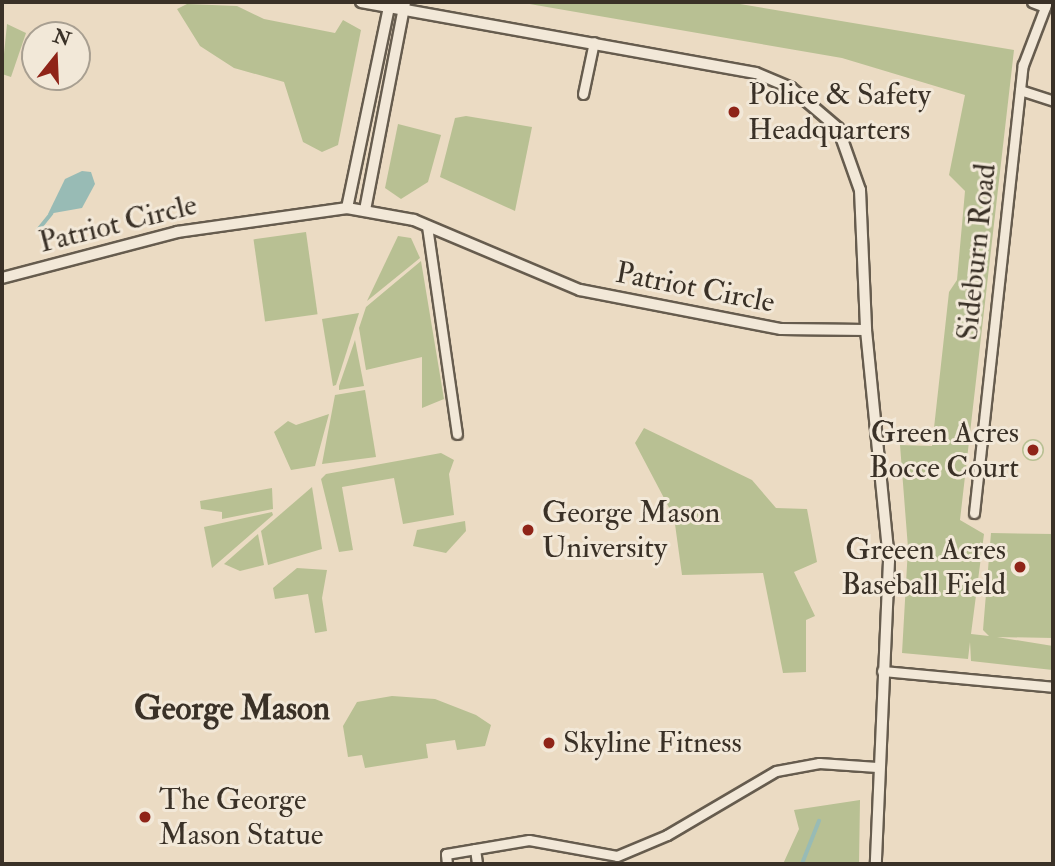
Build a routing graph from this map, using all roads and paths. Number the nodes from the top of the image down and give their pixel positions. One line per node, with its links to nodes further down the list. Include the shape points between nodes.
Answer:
1 (361, 2): 3 (street)
2 (1032, 2): 4 (street)
3 (389, 4): 5 (street); 10 (street)
4 (1046, 4): 7 (street, Sideburn Road)
5 (404, 5): 6 (street); 11 (street)
6 (594, 42): 8 (street); 14 (street, via 692,57 769,79 818,107 838,128 852,156 860,190)
7 (1020, 90): 9 (street); 16 (street, Sideburn Road)
8 (583, 94)
9 (1053, 101)
10 (347, 208): 11 (street, Patriot Circle); 13 (street, Patriot Circle, via 177,232)
11 (365, 210): 12 (street, Patriot Circle)
12 (427, 226): 14 (street, Patriot Circle, via 580,290 781,329); 15 (street)
13 (2, 278)
14 (866, 330): 17 (street, via 889,561)
15 (457, 434)
16 (974, 513)
17 (882, 671): 18 (street); 19 (street)
18 (1053, 687)
19 (877, 767): 20 (street, via 819,763 765,776 667,835 617,856 529,840); 23 (street)
20 (475, 849): 21 (street, via 446,854); 22 (street)
21 (447, 864)
22 (477, 864)
23 (876, 864)

